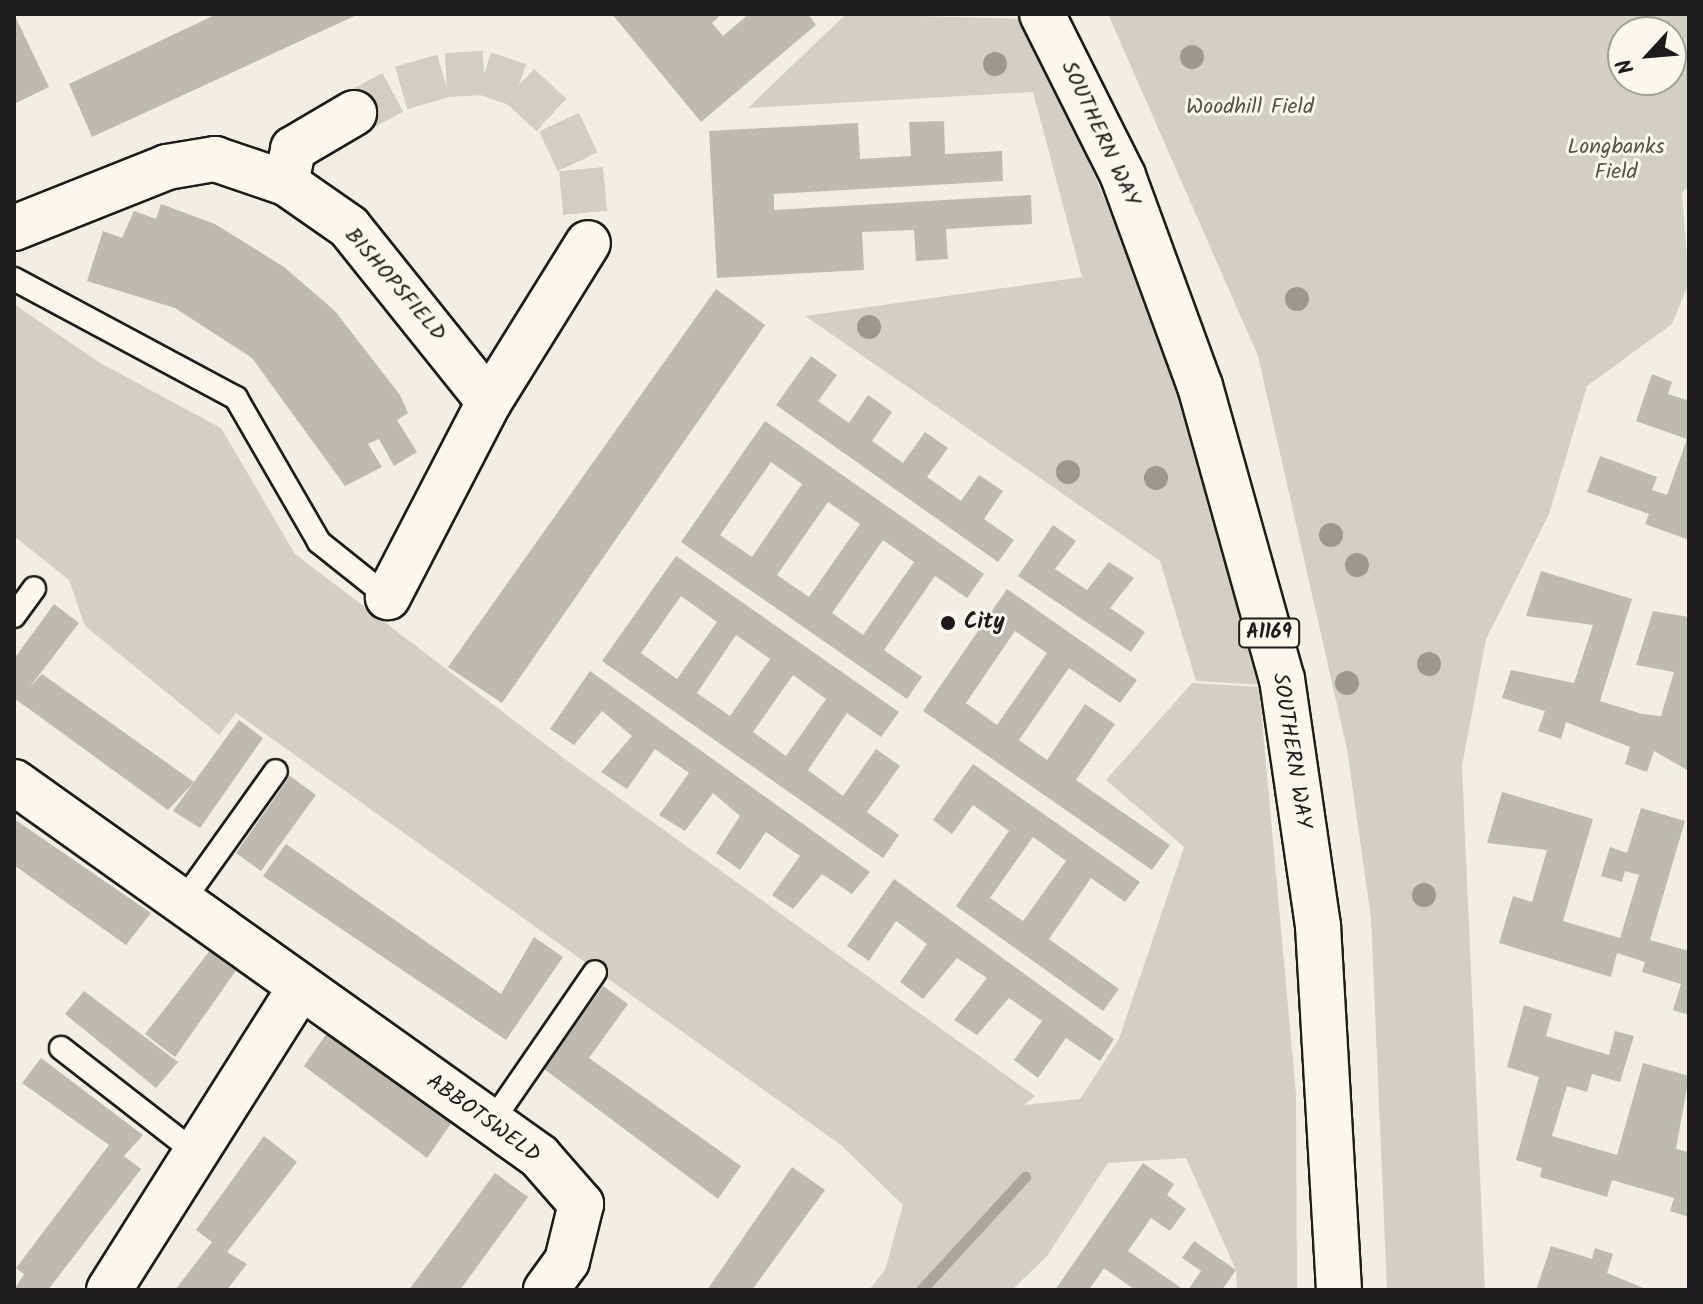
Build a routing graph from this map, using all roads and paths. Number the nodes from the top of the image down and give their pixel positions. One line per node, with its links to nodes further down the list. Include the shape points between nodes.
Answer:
1 (1042, 14): 21 (street, SOUTHERN WAY / A1169, via 1123,176 1200,386 1282,679 1318,926)
2 (354, 113): 3 (street, via 293,149)
3 (286, 183): 4 (street, BISHOPSFIELD, via 215,159 167,167); 7 (street, BISHOPSFIELD, via 349,227)
4 (14, 228)
5 (588, 243): 7 (street)
6 (14, 279): 9 (lane, via 236,398 319,542)
7 (489, 402): 9 (street)
8 (34, 588): 10 (lane)
9 (388, 597)
10 (14, 616)
11 (276, 771): 13 (lane)
12 (14, 782): 13 (street, ABBOTSWELD)
13 (181, 904): 15 (street, ABBOTSWELD)
14 (595, 972): 17 (lane)
15 (299, 990): 17 (street, ABBOTSWELD); 18 (street)
16 (61, 1048): 18 (lane)
17 (491, 1123): 20 (street, ABBOTSWELD, via 539,1156 581,1204 567,1261)
18 (196, 1153): 19 (street)
19 (109, 1290)
20 (546, 1290)
21 (1339, 1290)

